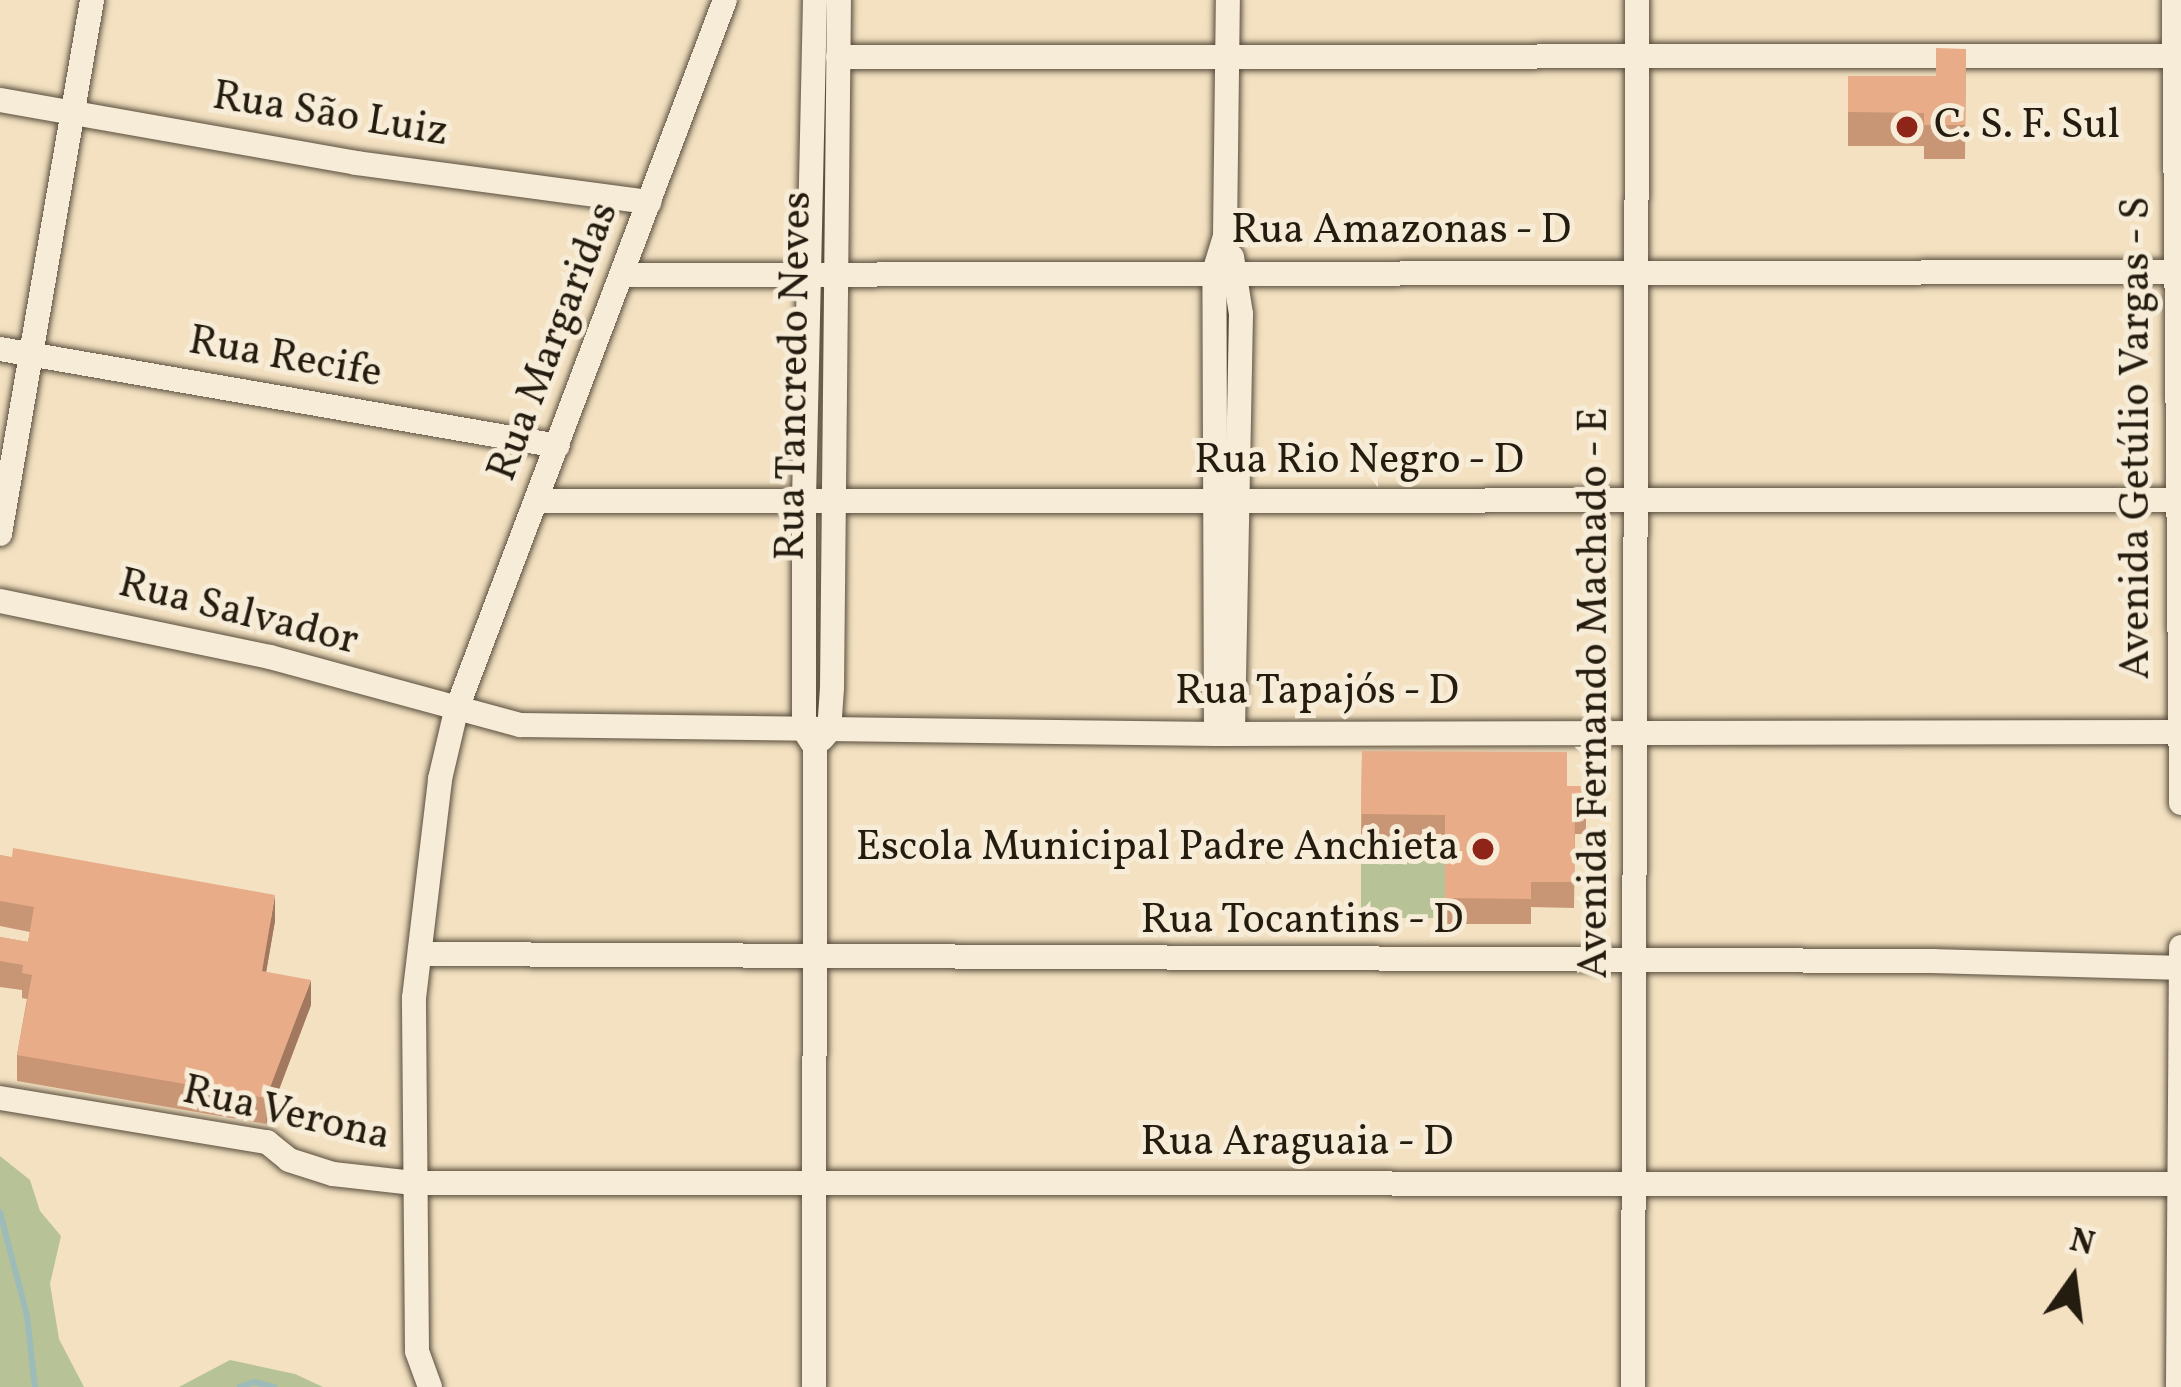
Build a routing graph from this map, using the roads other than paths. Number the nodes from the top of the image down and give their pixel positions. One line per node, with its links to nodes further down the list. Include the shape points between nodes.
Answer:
1 (92, 0): 13 (street)
2 (725, 0): 14 (street, Rua Margaridas)
3 (814, 0): 18 (street, Rua Tancredo Neves)
4 (839, 0): 10 (street, Rua Tancredo Neves)
5 (1228, 0): 11 (street)
6 (1636, 0): 8 (street, Avenida Fernando Machado - E)
7 (2174, 0): 9 (street, Avenida Getúlio Vargas - S)
8 (1636, 56): 9 (street); 11 (street); 15 (street, Avenida Fernando Machado - E)
9 (2173, 56): 17 (street, Avenida Getúlio Vargas - S)
10 (838, 57): 11 (street); 19 (street, Rua Tancredo Neves)
11 (1228, 57): 16 (street)
12 (0, 100): 13 (street, Rua São Luiz)
13 (72, 113): 14 (street, Rua São Luiz, via 356,163); 22 (street)
14 (649, 202): 20 (street, Rua Margaridas)
15 (1636, 270): 16 (street, Rua Amazonas - D); 17 (street, Rua Amazonas - D); 30 (street, Avenida Fernando Machado - E)
16 (1225, 272): 19 (street, Rua Amazonas - D); 26 (street); 27 (street)
17 (2179, 272): 28 (street, Avenida Getúlio Vargas - S)
18 (806, 274): 19 (street, Rua Amazonas - D); 20 (street, Rua Amazonas - D); 24 (street, Rua Tancredo Neves)
19 (835, 274): 25 (street, Rua Tancredo Neves)
20 (621, 275): 23 (street, Rua Margaridas)
21 (0, 349): 22 (street, Rua Recife)
22 (31, 354): 23 (street, Rua Recife); 31 (street)
23 (557, 446): 29 (street, Rua Margaridas)
24 (804, 500): 25 (street, Rua Rio Negro - D); 29 (street, Rua Rio Negro - D); 37 (street, Rua Tancredo Neves)
25 (833, 500): 26 (street, Rua Rio Negro - D); 37 (street, Rua Tancredo Neves)
26 (1212, 500): 27 (street, Rua Rio Negro - D); 36 (street)
27 (1241, 500): 30 (street, Rua Rio Negro - D); 36 (street)
28 (2178, 500): 30 (street, Rua Rio Negro - D); 35 (street, Avenida Getúlio Vargas - S)
29 (536, 501): 33 (street, Rua Margaridas)
30 (1636, 502): 34 (street, Avenida Fernando Machado - E)
31 (0, 534)
32 (0, 601): 33 (street, Rua Salvador, via 270,657)
33 (456, 711): 37 (street, Rua Tapajós - D, via 520,725); 40 (street, Rua Margaridas, via 435,816)
34 (1635, 732): 35 (street, Rua Tapajós - D); 36 (street, Rua Tapajós - D); 42 (street, Avenida Fernando Machado - E)
35 (2181, 732): 38 (street, Avenida Getúlio Vargas - S)
36 (1225, 734): 37 (street, Rua Tapajós - D)
37 (816, 736): 41 (street, Rua Tancredo Neves)
38 (2181, 803)
39 (2181, 947): 43 (street)
40 (423, 954): 41 (street, Rua Tocantins - D); 45 (street, Rua Margaridas, via 414,998)
41 (815, 957): 42 (street, Rua Tocantins - D); 46 (street, Rua Tancredo Neves)
42 (1633, 961): 43 (street, Rua Tocantins - D); 47 (street, Avenida Fernando Machado - E)
43 (2181, 968): 48 (street)
44 (0, 1098): 45 (street, Rua Verona, via 267,1142 289,1160 333,1174)
45 (413, 1183): 46 (street, Rua Araguaia - D); 49 (street, Rua Margaridas, via 417,1351)
46 (814, 1183): 47 (street, Rua Araguaia - D); 50 (street, Rua Tancredo Neves)
47 (1635, 1184): 48 (street, Rua Araguaia - D); 51 (street, Avenida Fernando Machado - E)
48 (2180, 1184): 52 (street)
49 (430, 1387)
50 (814, 1387)
51 (1633, 1387)
52 (2178, 1387)

